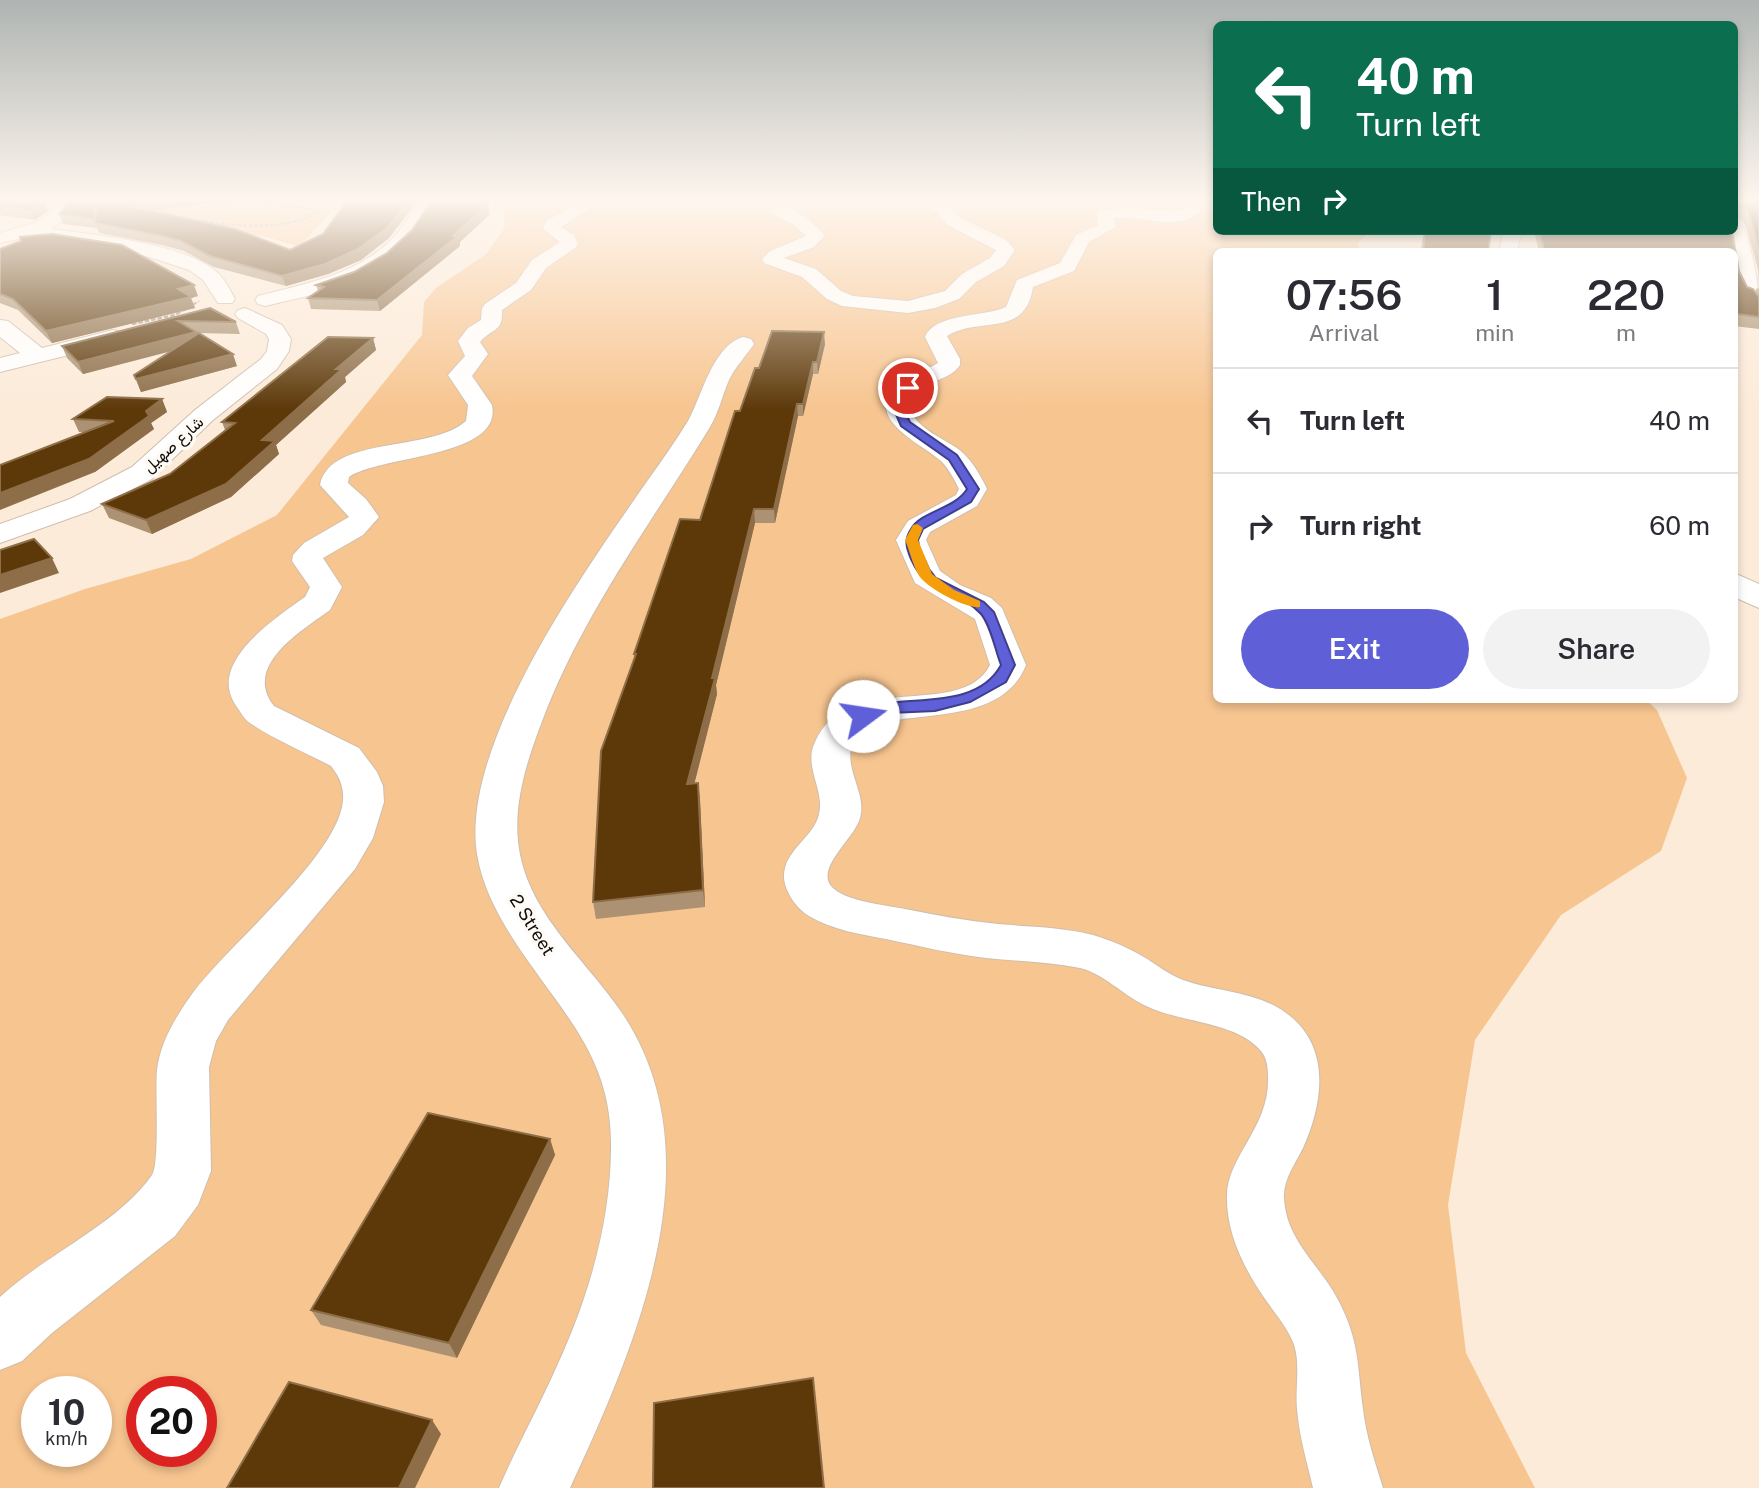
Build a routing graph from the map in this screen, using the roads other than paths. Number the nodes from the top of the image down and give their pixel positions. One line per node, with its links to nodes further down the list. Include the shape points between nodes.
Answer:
1 (199, 270): 9 (street, via 210,276)
2 (353, 270): 9 (street, via 313,288)
3 (533, 270): 18 (street, via 524,286 492,308 492,323 469,341 476,358 460,375 480,404 477,427 455,440 361,460 336,474 334,485 364,517 308,555 307,561 326,587 324,595 264,645 250,664 244,684 252,706 337,751 352,764 363,786 361,820 340,858 211,1006 192,1036 183,1067 183,1171 169,1202)
4 (802, 270): 5 (street, via 849,302 899,307 952,295)
5 (982, 270)
6 (1059, 270): 20 (street, via 1024,284 1014,310 937,333 949,365 912,383 899,410 913,431 953,457 973,489 967,500 918,527 913,547 931,581 990,615 1008,665 1006,673 992,686 964,699 876,711 840,731 831,763 841,814 812,856 806,880 820,902 860,917 950,935 1091,953 1160,990 1245,1015 1268,1026 1285,1043 1293,1063 1294,1103 1276,1147 1261,1167 1255,1191 1256,1218 1265,1247 1317,1320 1326,1346 1330,1408)
7 (1746, 270): 8 (street)
8 (1751, 293)
9 (231, 307): 15 (street, شارع صهيل, via 274,330 278,351 269,363 142,473 80,505)
10 (0, 326): 13 (street)
11 (128, 333): 13 (street)
12 (743, 344): 19 (street, 2 Street, via 722,371 699,424 572,615 528,706 503,777 497,816 499,856 511,897 535,937 607,1031 631,1084 641,1155 634,1231 602,1331)
13 (38, 356): 14 (street)
14 (0, 365)
15 (0, 534)
16 (1738, 585): 17 (street)
17 (1759, 598)
18 (0, 1339)
19 (534, 1488)
20 (1348, 1488)

